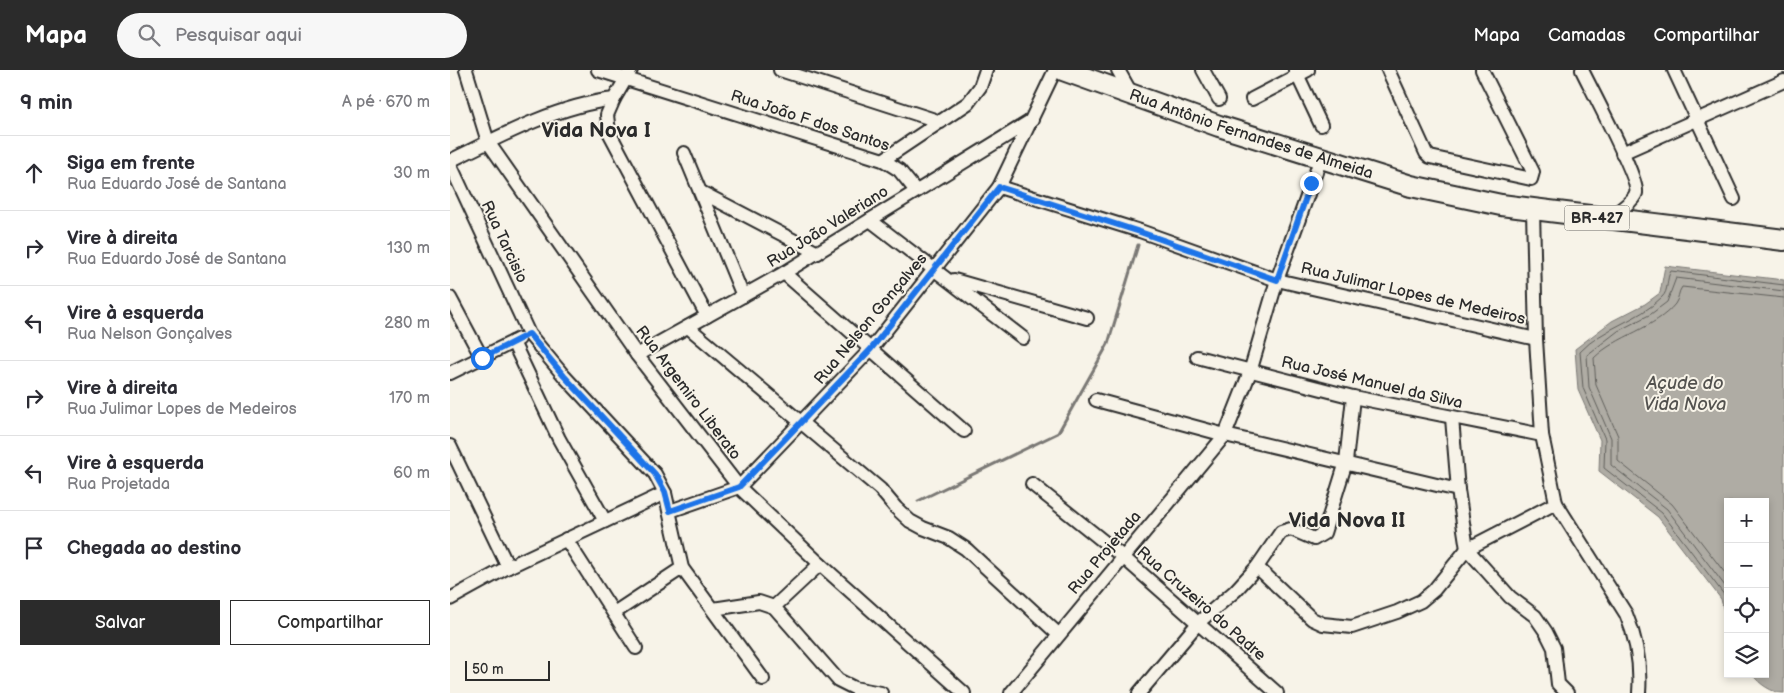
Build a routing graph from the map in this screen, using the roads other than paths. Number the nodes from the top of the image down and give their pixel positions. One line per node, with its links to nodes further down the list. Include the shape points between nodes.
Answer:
1 (466, 70): 24 (street, Rua Argemiro Liberato)
2 (598, 70): 14 (street, Rua João F dos Santos)
3 (780, 70): 22 (street)
4 (986, 70): 22 (street, Rua João Valeriano, via 972,98)
5 (1055, 70): 21 (street, Rua Nelson Gonçalves)
6 (1063, 70): 16 (highway, Rua Antônio Fernandes de Almeida / BR-427)
7 (1203, 70): 18 (street)
8 (1388, 70): 9 (street, via 1426,153 1434,159 1528,180 1533,177 1533,172)
9 (1482, 70)
10 (1582, 70): 26 (street)
11 (1674, 70): 20 (street)
12 (1119, 71): 16 (street)
13 (1300, 72): 19 (street); 23 (street)
14 (629, 75): 17 (street); 28 (street, Rua João F dos Santos)
15 (1784, 81): 20 (street)
16 (1131, 93): 27 (highway, Rua Antônio Fernandes de Almeida / BR-427, via 1219,126)
17 (614, 99): 24 (street, via 578,105); 45 (street, via 607,115 609,132)
18 (1219, 99)
19 (1252, 99)
20 (1697, 118): 26 (street); 33 (street)
21 (1032, 120): 30 (street, Rua Nelson Gonçalves); 31 (street, Rua João Valeriano)
22 (941, 122): 28 (street, Rua João Valeriano)
23 (1321, 125)
24 (488, 142): 29 (street); 53 (street, Rua Argemiro Liberato)
25 (684, 153): 32 (street)
26 (1622, 153): 35 (street, via 1636,192)
27 (1320, 158): 34 (highway, Rua Antônio Fernandes de Almeida / BR-427, via 1411,186); 42 (street, Rua Projetada)
28 (883, 160): 31 (street, Rua João F dos Santos, via 899,170)
29 (450, 162): 48 (street, Rua Tarcisio)
30 (999, 187): 39 (street, Rua Nelson Gonçalves); 42 (street, Rua Julimar Lopes de Medeiros)
31 (916, 191): 36 (street, Rua João Valeriano)
32 (701, 192): 38 (street); 43 (street)
33 (1734, 199)
34 (1533, 210): 35 (highway, BR-427); 50 (street)
35 (1608, 219): 37 (highway, BR-427)
36 (870, 220): 38 (street, Rua João Valeriano); 39 (street)
37 (1784, 240)
38 (818, 253): 40 (street, Rua João Valeriano)
39 (934, 269): 41 (street); 52 (street, Rua Nelson Gonçalves)
40 (784, 273): 43 (street, Rua João Valeriano); 52 (street)
41 (946, 278): 46 (street); 49 (street)
42 (1277, 280): 50 (street, Rua Julimar Lopes de Medeiros); 56 (street, Rua Projetada)
43 (743, 296): 45 (street, Rua João Valeriano)
44 (450, 298): 55 (street)
45 (706, 316): 47 (street, Rua João Valeriano)
46 (1087, 318)
47 (688, 327): 53 (street, Rua João Valeriano); 61 (street)
48 (529, 334): 51 (street); 70 (street, Rua Tarcisio, via 655,474)
49 (1023, 338)
50 (1536, 339): 64 (street)
51 (513, 342): 55 (street); 73 (street, via 559,439)
52 (871, 349): 61 (street, Rua Nelson Gonçalves); 62 (street)
53 (637, 355): 68 (street, Rua Argemiro Liberato)
54 (1197, 357): 56 (street, Rua José Manuel da Silva)
55 (482, 358): 57 (street)
56 (1250, 372): 58 (street, Rua José Manuel da Silva); 63 (street, Rua Projetada)
57 (450, 373)
58 (1353, 397): 60 (street, Rua José Manuel da Silva); 66 (street)
59 (1096, 400): 63 (street)
60 (1452, 418): 64 (street, Rua José Manuel da Silva); 69 (street)
61 (802, 423): 68 (street, Rua Nelson Gonçalves); 86 (street, via 880,489 902,515 966,549)
62 (964, 431)
63 (1225, 435): 66 (street); 76 (street, Rua Projetada)
64 (1542, 435): 71 (street)
65 (450, 446): 79 (street)
66 (1346, 462): 69 (street); 78 (street, via 1322,536 1314,539 1297,531 1281,532)
67 (1032, 484): 76 (street, Rua Cruzeiro do Padre)
68 (739, 487): 72 (street, Rua Nelson Gonçalves); 77 (street, Rua Argemiro Liberato)
69 (1458, 490): 75 (street)
70 (665, 492): 72 (street, Rua Tarcisio); 73 (street)
71 (1556, 503): 75 (street); 95 (street, via 1626,614 1638,651)
72 (670, 511): 80 (street, Rua Tarcisio)
73 (605, 521): 74 (street)
74 (566, 540): 79 (street); 84 (street)
75 (1467, 549): 78 (street, via 1421,601 1352,627 1323,624 1312,619); 94 (street, via 1505,591 1535,616 1554,648 1558,684)
76 (1123, 556): 85 (street, Rua Cruzeiro do Padre); 86 (street, Rua Projetada)
77 (820, 564): 82 (street); 90 (street, Rua Argemiro Liberato)
78 (1258, 566): 85 (street)
79 (508, 567): 81 (street)
80 (682, 568): 83 (street); 84 (street)
81 (450, 599)
82 (774, 606): 83 (street, via 759,602); 89 (street, via 838,680 854,688)
83 (713, 609): 88 (street)
84 (614, 613): 87 (street)
85 (1200, 622): 92 (street); 93 (street, Rua Cruzeiro do Padre)
86 (1058, 634): 91 (street, Rua Projetada)
87 (636, 648)
88 (763, 679)
89 (881, 693)
90 (964, 693)
91 (1011, 693)
92 (1139, 693)
93 (1276, 693)
94 (1567, 693)
95 (1640, 693)

